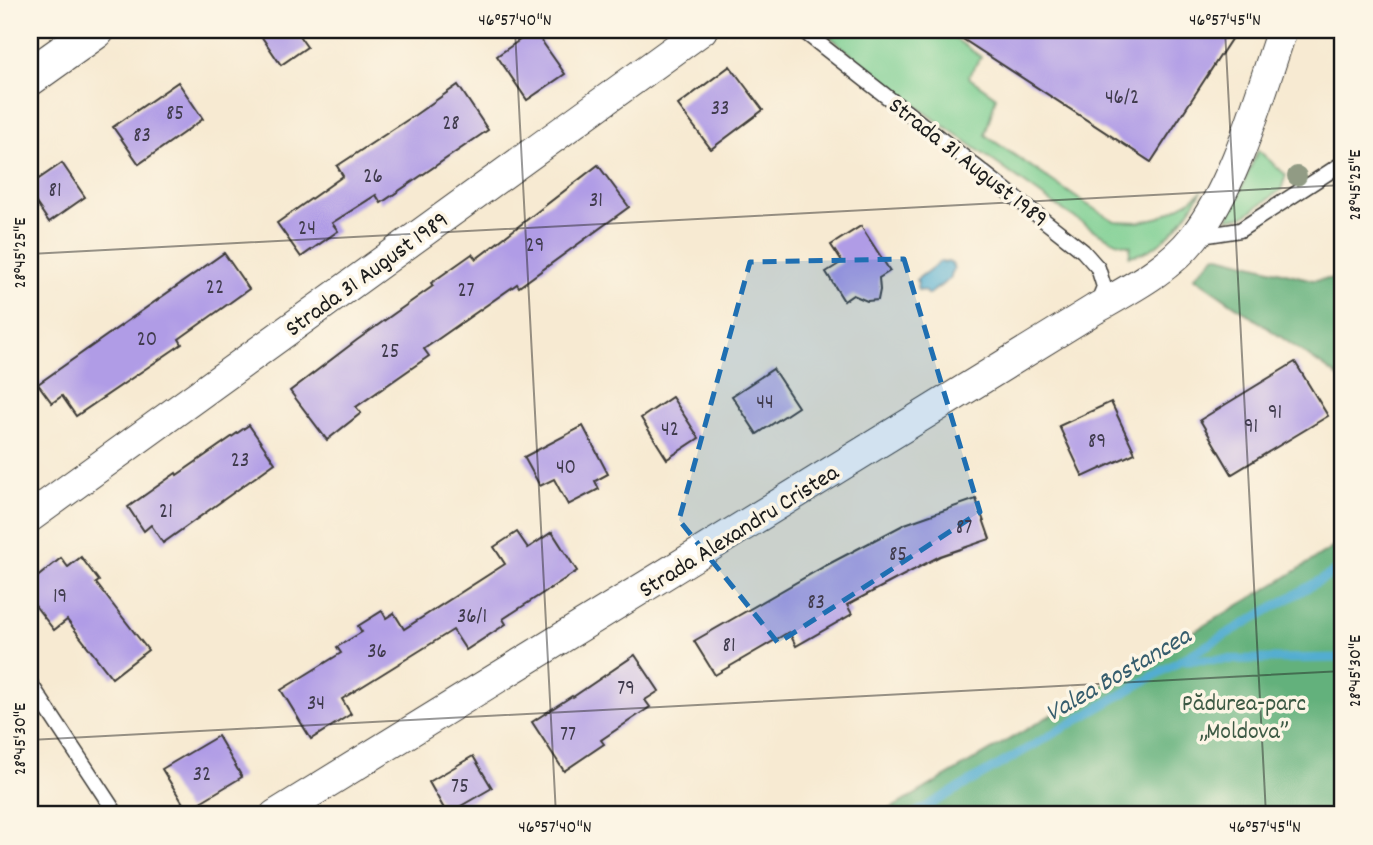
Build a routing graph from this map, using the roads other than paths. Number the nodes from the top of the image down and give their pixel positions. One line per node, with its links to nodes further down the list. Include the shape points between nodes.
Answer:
1 (96, 30): 5 (street)
2 (702, 30): 9 (street, Strada 31 August 1989)
3 (802, 30): 8 (lane, Strada 31 August 1989, via 1083,251 1098,268 1104,287)
4 (1282, 30): 7 (street, Strada Alexandru Cristea, via 1233,167)
5 (30, 77)
6 (1343, 163): 7 (lane, via 1240,230)
7 (1194, 237): 8 (street, Strada Alexandru Cristea, via 1168,263)
8 (1095, 309): 12 (street, Strada Alexandru Cristea)
9 (30, 517)
10 (30, 683): 11 (lane)
11 (117, 815)
12 (275, 815)

